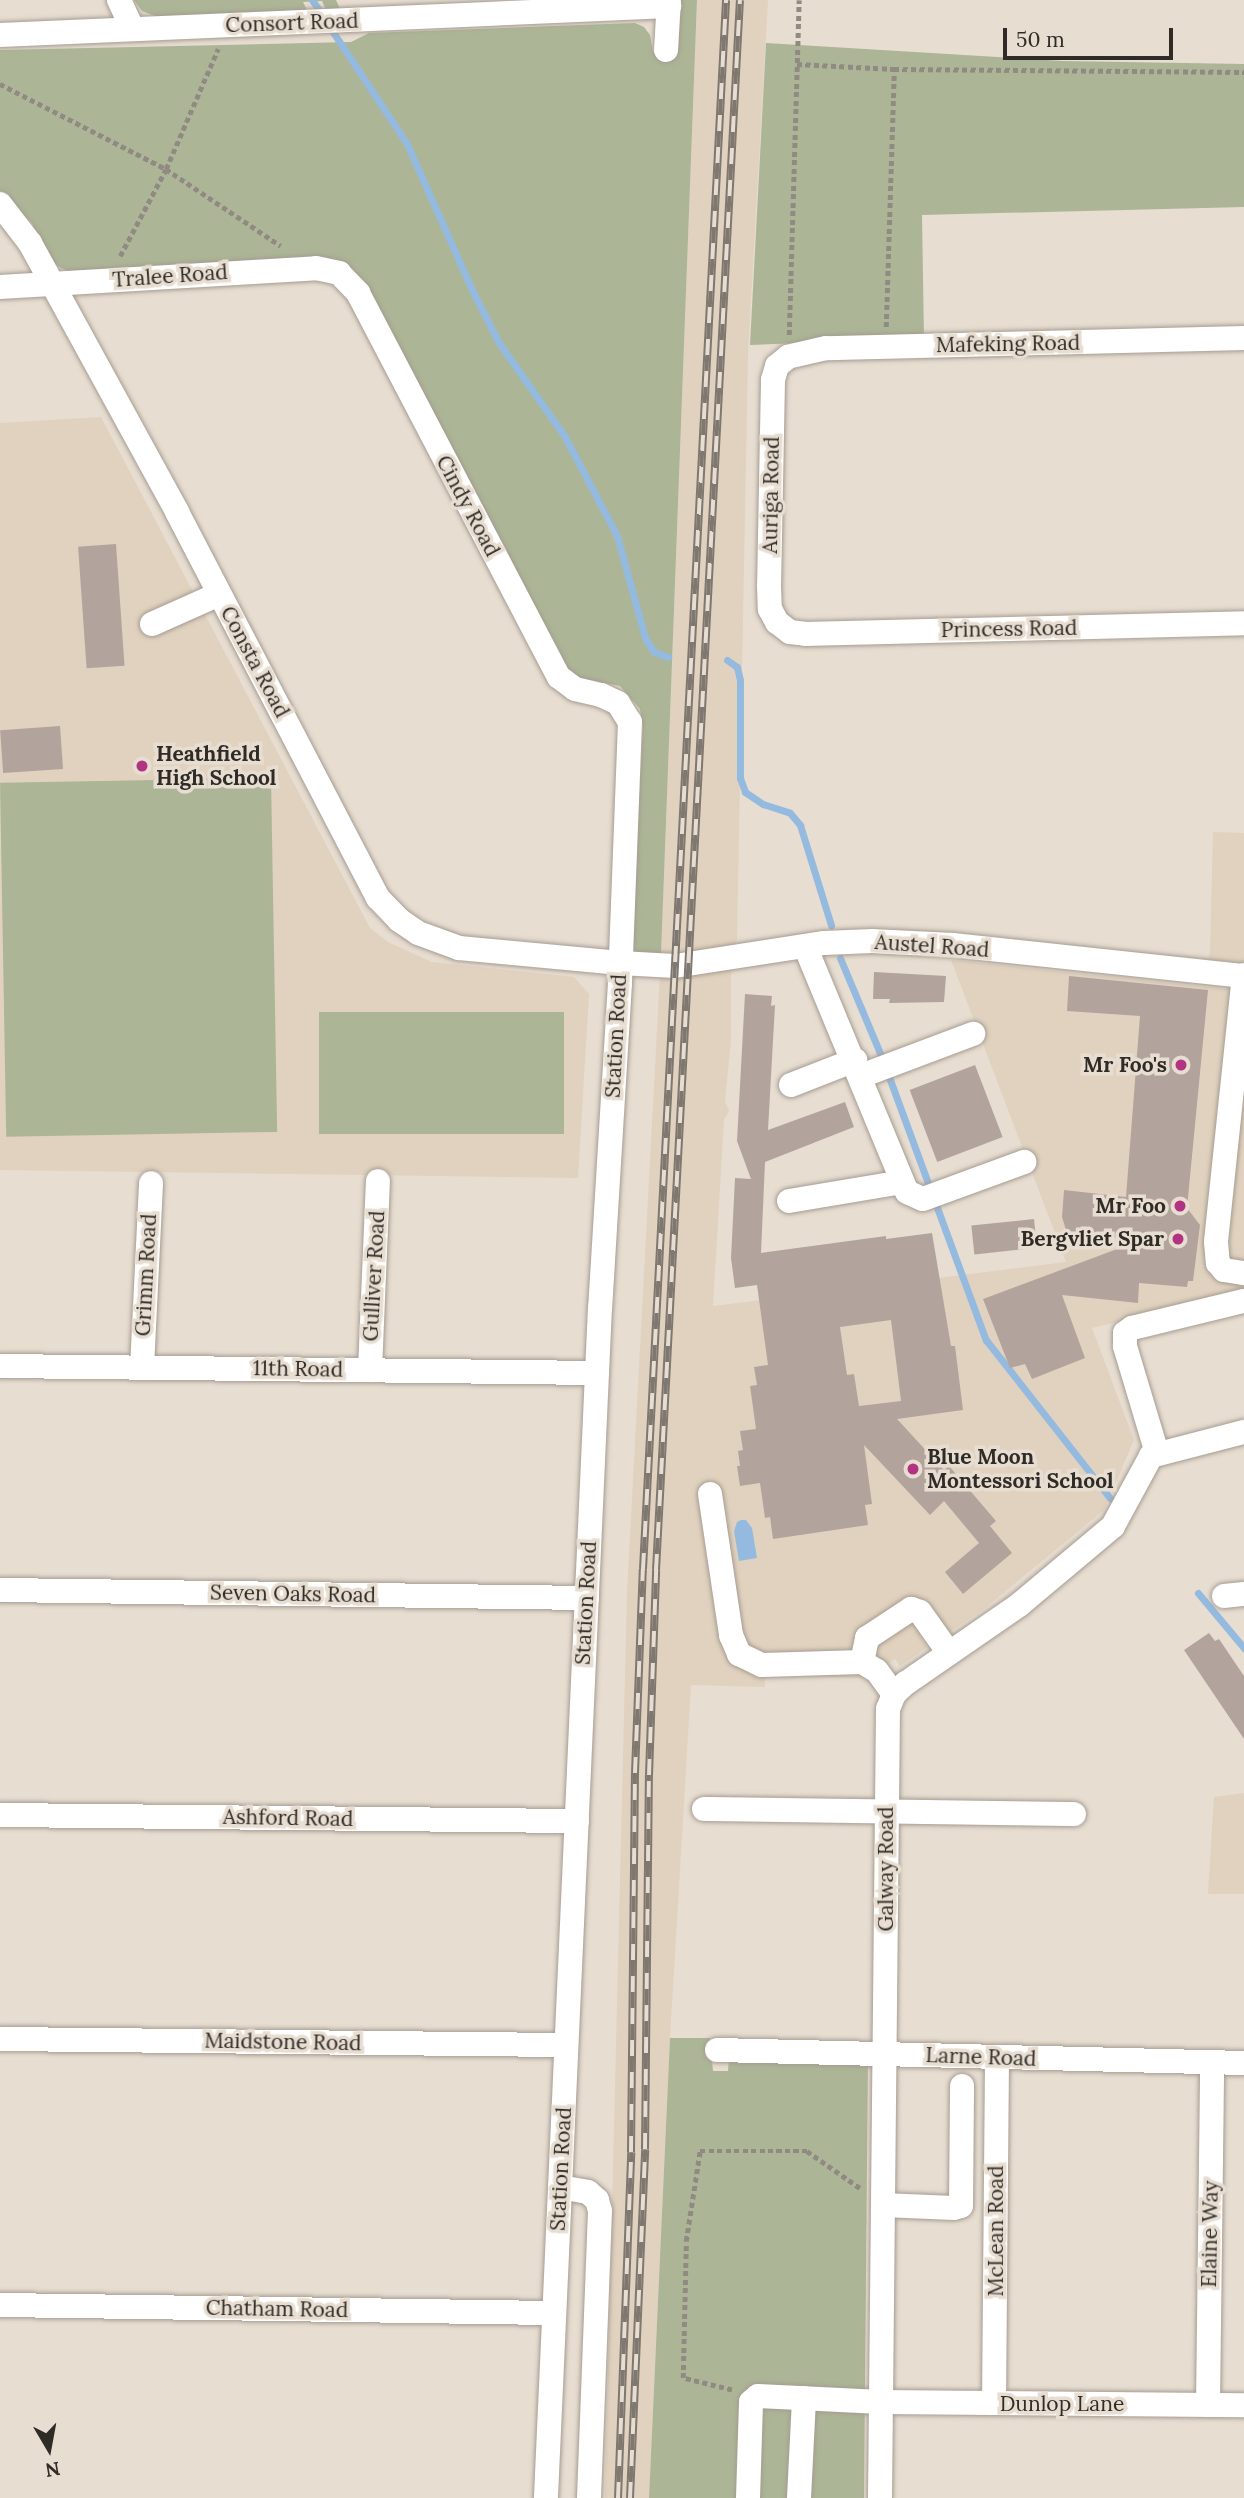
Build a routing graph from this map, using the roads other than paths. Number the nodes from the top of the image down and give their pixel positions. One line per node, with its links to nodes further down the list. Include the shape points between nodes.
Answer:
1 (118, 0): 3 (street)
2 (669, 3): 3 (street, Consort Road); 5 (street)
3 (132, 28): 4 (street, Consort Road)
4 (0, 35)
5 (666, 50)
6 (0, 204): 8 (street, Consta Road, via 22,229)
7 (339, 273): 8 (street, Tralee Road, via 316,268); 16 (street, Cindy Road, via 358,293 559,677 575,689 611,698)
8 (50, 283): 9 (street, Tralee Road); 12 (street, Consta Road)
9 (0, 287)
10 (1244, 338): 11 (street, Mafeking Road, via 826,348)
11 (783, 361): 13 (street, Auriga Road, via 773,390 769,586)
12 (219, 594): 15 (street); 18 (street, Consta Road, via 378,898 399,920 434,942 459,948)
13 (777, 622): 14 (street, Princess Road, via 790,632 806,634)
14 (1244, 623)
15 (152, 624)
16 (623, 709): 18 (street, Station Road, via 631,730)
17 (824, 943): 18 (street, Austel Road, via 688,964); 19 (street, Austel Road, via 953,945); 21 (street)
18 (620, 963): 33 (street, Station Road)
19 (1244, 975): 28 (street, via 1216,1242 1218,1263 1224,1270)
20 (973, 1034): 21 (street)
21 (870, 1068): 22 (street); 26 (street)
22 (791, 1085)
23 (1024, 1162): 26 (street, via 930,1196 911,1196)
24 (379, 1181): 32 (street, Gulliver Road)
25 (151, 1182): 31 (street, Grimm Road)
26 (901, 1182): 27 (street)
27 (789, 1201)
28 (1244, 1273)
29 (1244, 1301): 35 (street, via 1125,1333)
30 (0, 1366): 31 (street, 11th Road)
31 (142, 1368): 32 (street, 11th Road)
32 (370, 1370): 33 (street, 11th Road)
33 (597, 1373): 38 (street, Station Road)
34 (1244, 1432): 35 (street)
35 (1157, 1453): 39 (street, via 1146,1461 1113,1526 1018,1605)
36 (710, 1494): 40 (street, via 731,1634 739,1654 762,1665)
37 (0, 1590): 38 (street, Seven Oaks Road)
38 (587, 1598): 46 (street, Station Road)
39 (949, 1653): 40 (street, via 914,1609 867,1639); 41 (street)
40 (862, 1662): 41 (street, via 877,1671)
41 (894, 1694): 43 (street, Galway Road, via 888,1709)
42 (704, 1809): 43 (street)
43 (886, 1812): 44 (street); 50 (street, Galway Road)
44 (1074, 1814)
45 (0, 1815): 46 (street, Ashford Road)
46 (576, 1821): 48 (street, Station Road)
47 (0, 2039): 48 (street, Maidstone Road)
48 (566, 2045): 55 (street, Station Road)
49 (717, 2050): 50 (street, Larne Road)
50 (885, 2054): 51 (street, Larne Road); 56 (street, Galway Road)
51 (997, 2058): 52 (street, Larne Road); 61 (street, McLean Road)
52 (1212, 2063): 53 (street, Larne Road); 62 (street, Elaine Way)
53 (1244, 2063)
54 (962, 2086): 56 (street, via 961,2206)
55 (560, 2188): 58 (street, Station Road); 65 (street, via 588,2192 600,2211)
56 (883, 2205): 60 (street, Galway Road)
57 (0, 2305): 58 (street, Chatham Road)
58 (554, 2313): 64 (street, Station Road)
59 (803, 2398): 60 (street, Dunlop Lane); 66 (street, Dunlop Lane, via 758,2396 751,2402); 67 (street)
60 (881, 2402): 61 (street, Dunlop Lane); 68 (street, Galway Road)
61 (995, 2403): 62 (street, Dunlop Lane)
62 (1208, 2405): 63 (street, Dunlop Lane)
63 (1244, 2405)
64 (546, 2498)
65 (589, 2498)
66 (748, 2498)
67 (799, 2498)
68 (880, 2498)

